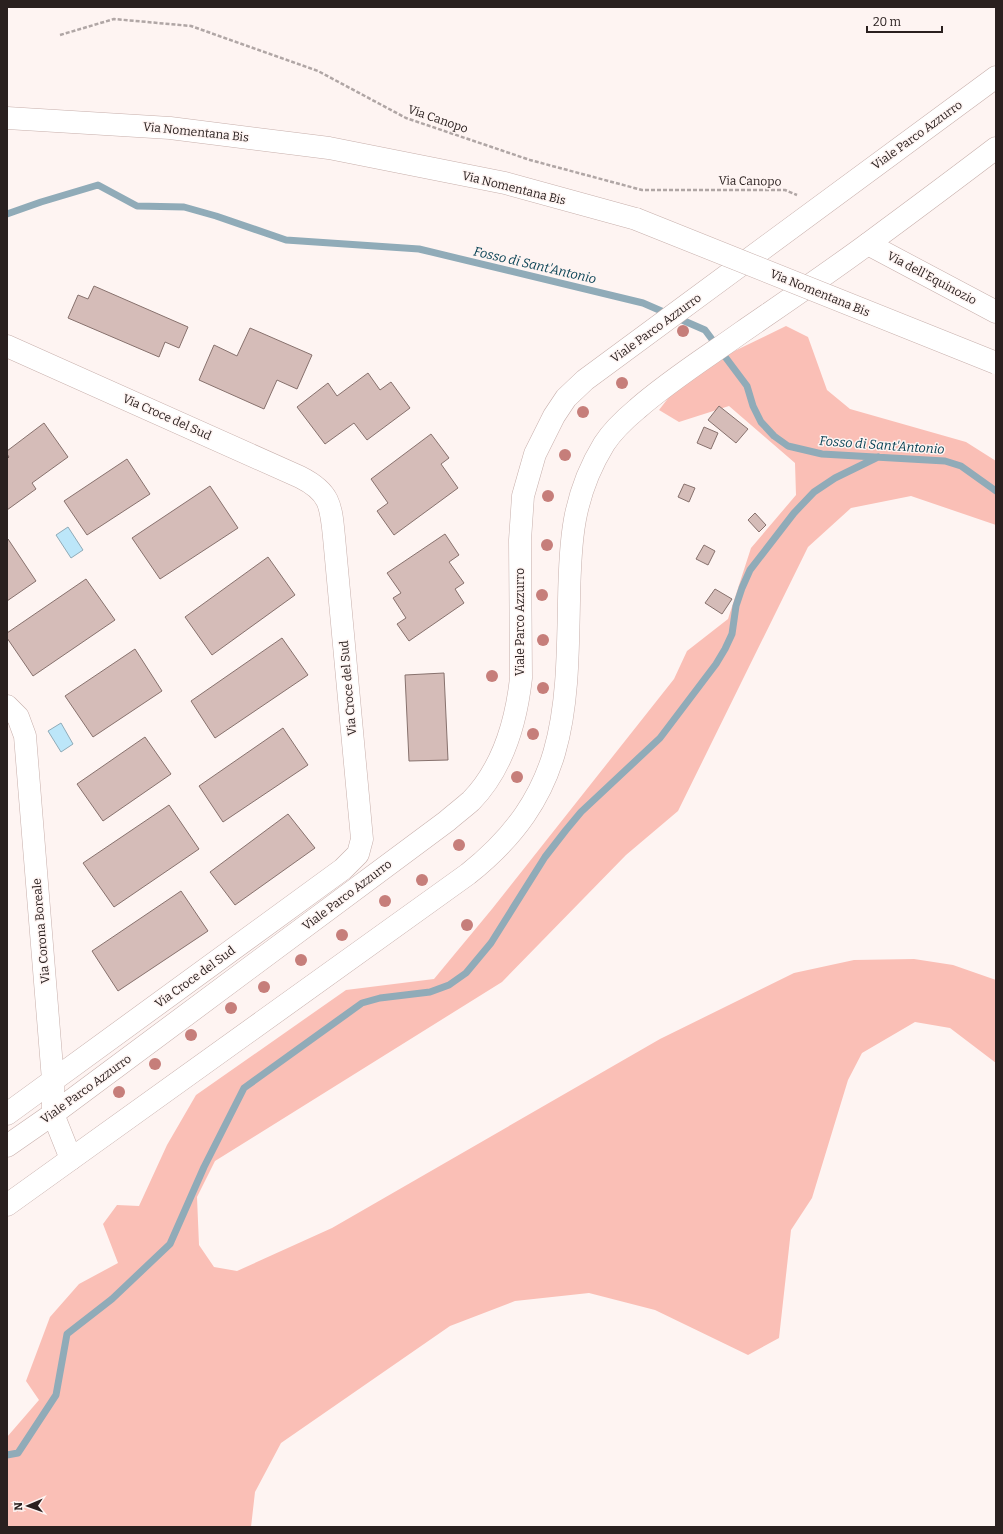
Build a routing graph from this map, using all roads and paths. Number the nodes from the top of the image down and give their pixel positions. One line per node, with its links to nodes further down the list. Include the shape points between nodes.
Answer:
1 (60, 35): 5 (path, Via Canopo, via 114,19 191,26 318,71 406,118 530,160 642,190 785,190)
2 (996, 77): 5 (street, Viale Parco Azzurro)
3 (7, 118): 9 (street, Via Nomentana Bis, bridge, via 170,128 329,148 505,183 636,219)
4 (996, 148): 6 (street)
5 (821, 206): 13 (street, Viale Parco Azzurro, via 585,380 566,398 554,416 535,454 523,496 520,518 521,678 518,701 506,745 485,784 470,802)
6 (868, 244): 7 (street, Via dell'Equinozio); 15 (street, via 655,393 619,425 605,442 584,485 576,509 570,552 568,665 560,731 545,779 514,831 468,874)
7 (996, 312)
8 (7, 346): 11 (street, Via Croce del Sud, via 300,477 317,487 327,499 334,537 362,838 358,854 343,869)
9 (996, 363)
10 (7, 706): 11 (street, Via Corona Boreale, via 18,717 26,736)
11 (53, 1080): 12 (street, Via Croce del Sud); 13 (street, Via Corona Boreale)
12 (7, 1114)
13 (53, 1114): 14 (street, Viale Parco Azzurro); 15 (street, Via Corona Boreale)
14 (7, 1146)
15 (71, 1159): 16 (street)
16 (7, 1204)

